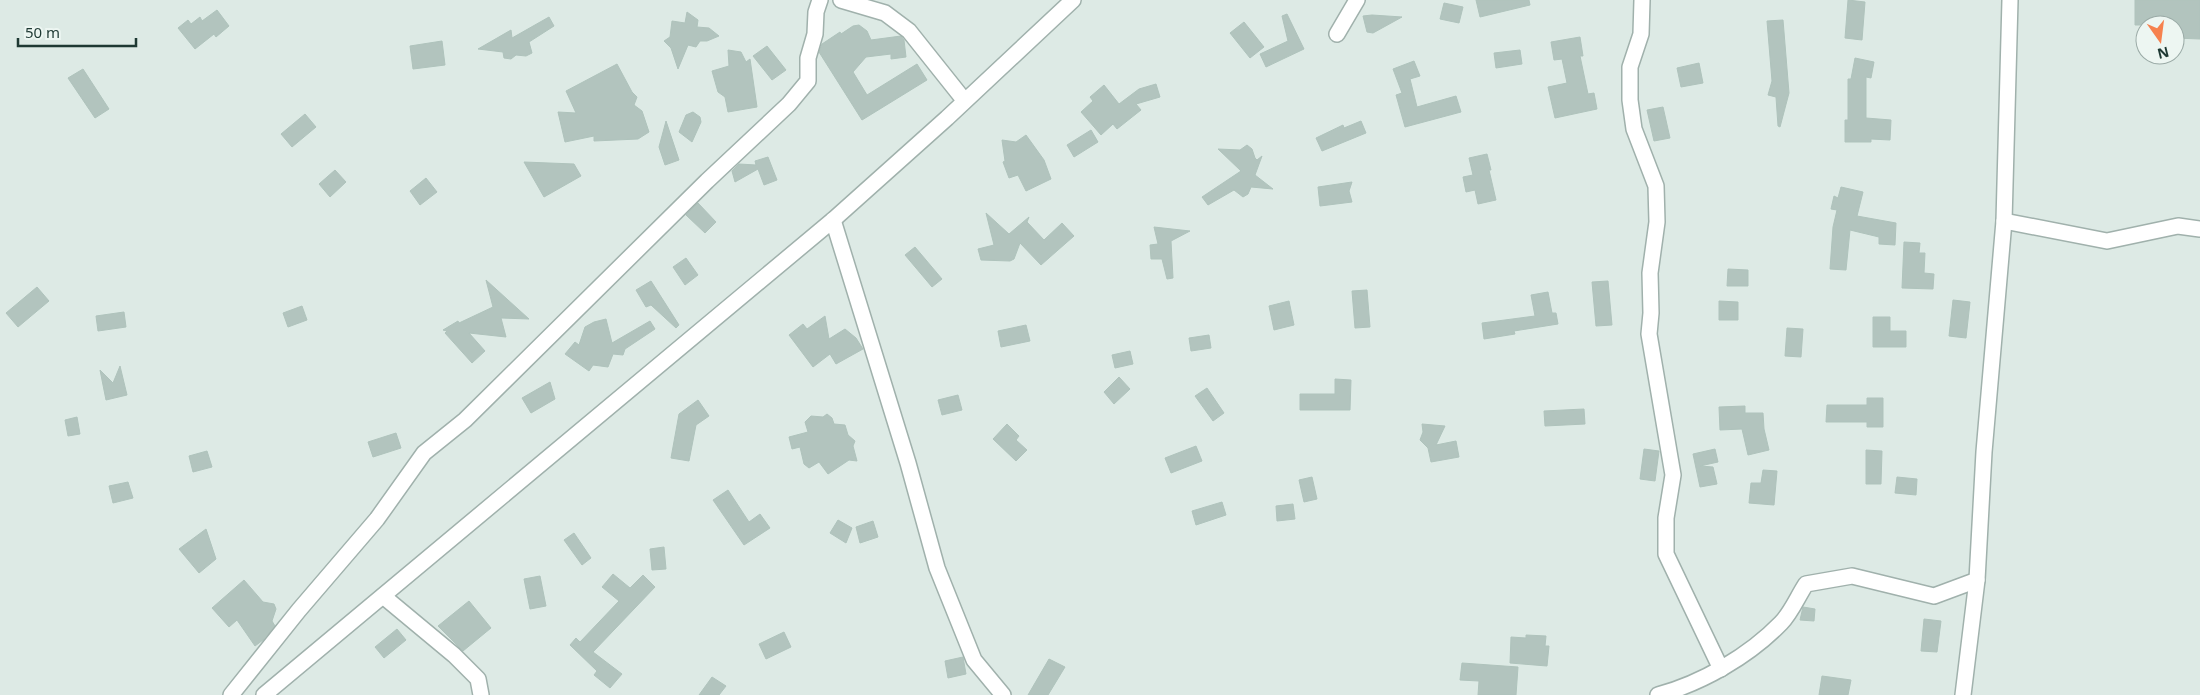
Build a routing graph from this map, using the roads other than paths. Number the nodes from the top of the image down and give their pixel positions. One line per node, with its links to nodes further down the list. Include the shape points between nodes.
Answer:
1 (820, 0): 15 (street, via 808,58 808,82 465,420 424,453 377,519)
2 (841, 0): 8 (street, via 885,13 909,31)
3 (1073, 0): 8 (street)
4 (1357, 0): 7 (street)
5 (1642, 0): 14 (street, via 1641,34 1630,67 1630,100 1634,129 1656,186 1657,222 1650,273 1649,334 1673,474 1666,518 1666,554)
6 (2010, 0): 10 (street)
7 (1337, 34)
8 (964, 100): 9 (street)
9 (833, 220): 13 (street); 18 (street, via 937,568 974,660)
10 (2004, 222): 11 (street, via 2107,240 2178,226); 12 (street, via 1984,452)
11 (2200, 229)
12 (1977, 580): 14 (street, via 1934,596 1852,576 1806,584 1782,623); 20 (street)
13 (383, 596): 16 (street); 17 (street, via 478,679)
14 (1721, 669): 19 (street)
15 (231, 695)
16 (264, 695)
17 (481, 695)
18 (1003, 695)
19 (1658, 695)
20 (1963, 695)

